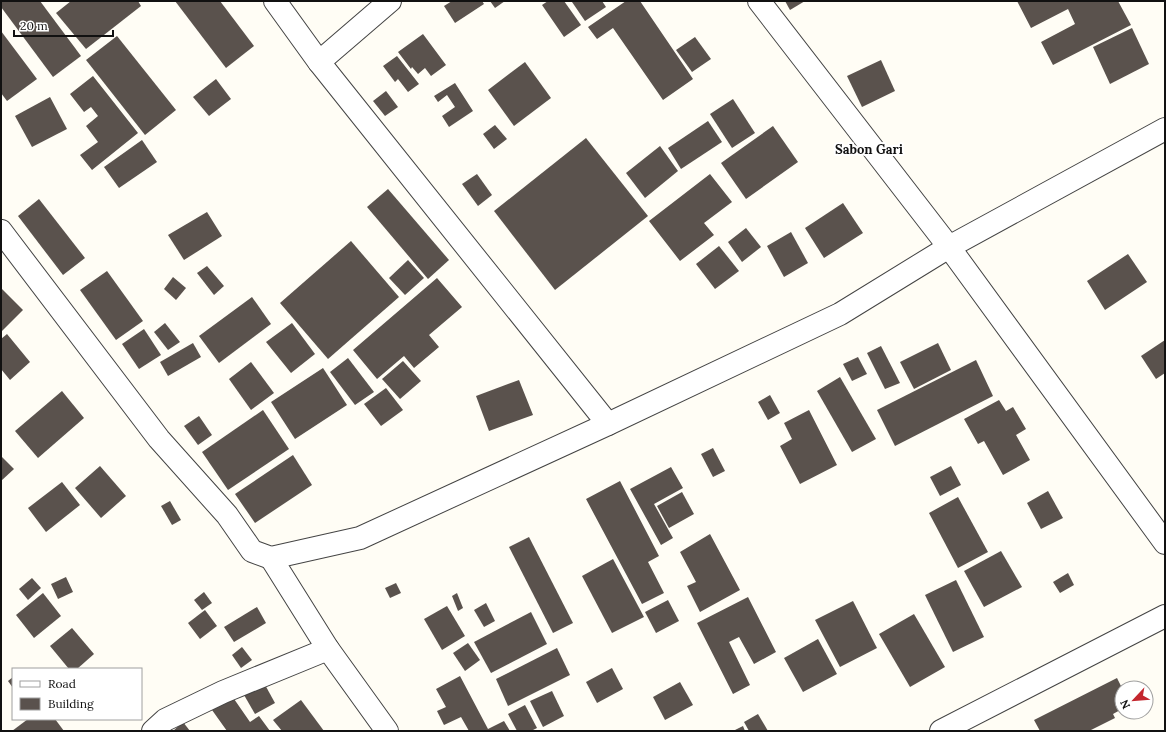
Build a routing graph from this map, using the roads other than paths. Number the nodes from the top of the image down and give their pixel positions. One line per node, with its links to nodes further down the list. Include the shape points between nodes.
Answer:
1 (275, 1): 4 (street)
2 (390, 1): 4 (street)
3 (759, 1): 7 (street)
4 (319, 62): 8 (street)
5 (1165, 129): 7 (street)
6 (1, 231): 10 (street, via 160,439 227,515 252,551)
7 (949, 247): 8 (street, via 840,314); 9 (street)
8 (608, 424): 10 (street, via 360,538)
9 (1165, 543)
10 (271, 558): 12 (street)
11 (1165, 616): 15 (street)
12 (328, 649): 13 (street, via 223,692 165,720); 14 (street)
13 (153, 731)
14 (388, 731)
15 (941, 731)

